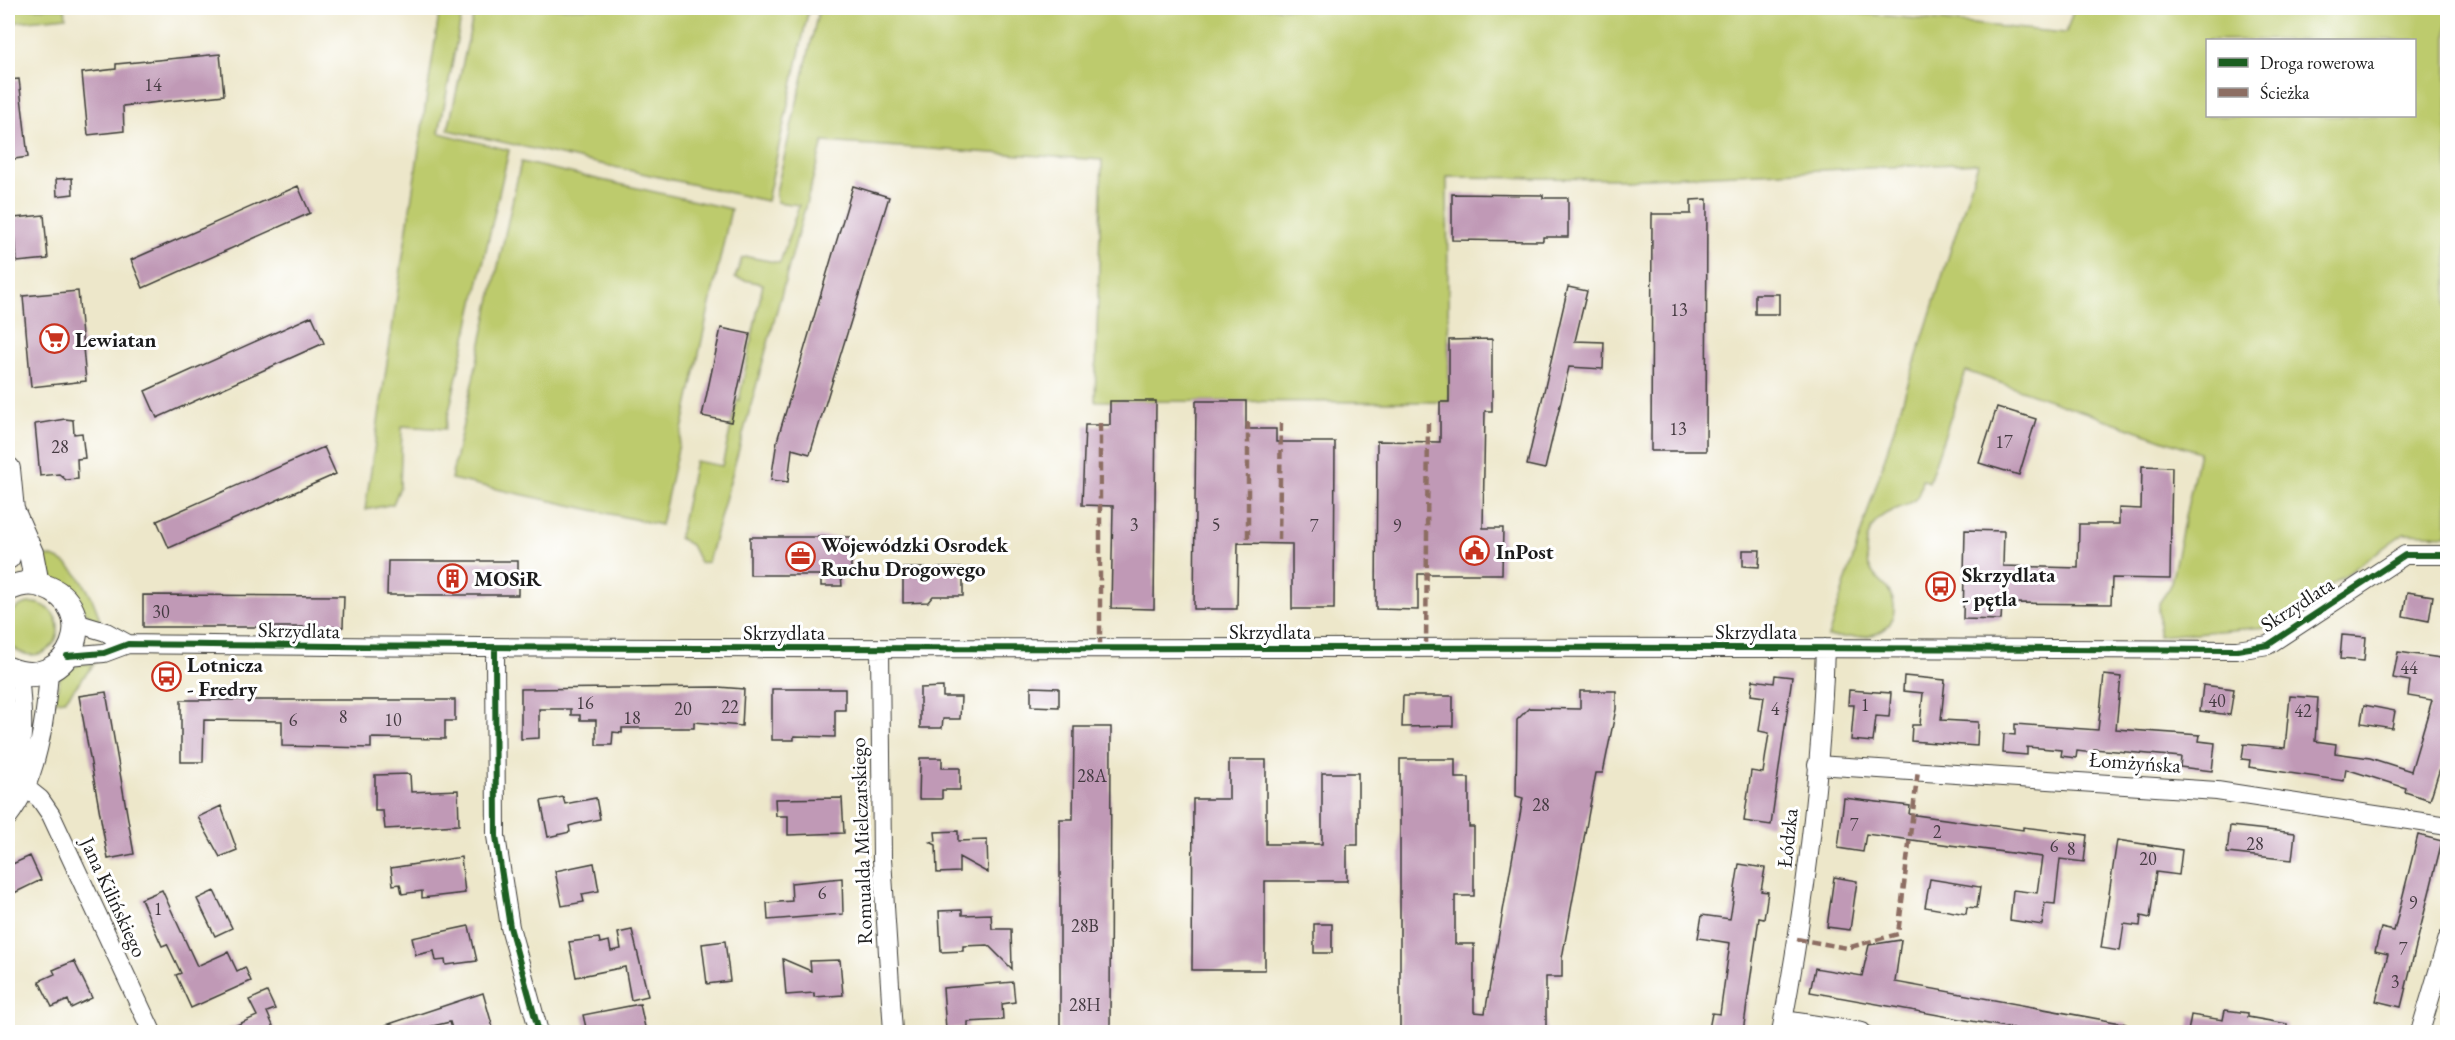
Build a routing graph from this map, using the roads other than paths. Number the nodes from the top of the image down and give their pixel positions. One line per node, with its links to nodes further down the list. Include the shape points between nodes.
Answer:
1 (8, 469): 2 (street)
2 (12, 510): 4 (street); 5 (street, via 31,553)
3 (2448, 555): 10 (street, Skrzydlata, via 2405,555 2268,645 2252,649)
4 (8, 557): 6 (street)
5 (37, 584): 6 (street); 7 (street, via 63,597)
6 (9, 588)
7 (76, 623): 8 (street, Skrzydlata); 12 (street, via 75,640)
8 (128, 644): 11 (street, Skrzydlata); 12 (street, Skrzydlata, via 104,654)
9 (880, 648): 10 (street, Skrzydlata); 11 (street, Skrzydlata); 23 (street, Romualda Mielczarskiego, via 882,859)
10 (1825, 648): 15 (street, Łódzka)
11 (495, 649): 22 (street, via 496,836 510,927)
12 (67, 656): 14 (street)
13 (13, 671): 14 (street, via 34,675); 16 (street, via 24,728)
14 (49, 671): 16 (street, via 43,725)
15 (1817, 765): 18 (street, Łomżyńska, via 2217,790); 20 (street, Łódzka, via 1797,939)
16 (16, 788): 17 (street); 21 (street, Jana Kilińskiego, via 40,799 51,815)
17 (8, 817)
18 (2448, 826)
19 (2448, 938): 25 (street)
20 (1782, 1026): 24 (street)
21 (152, 1032)
22 (539, 1032)
23 (893, 1032)
24 (1862, 1032)
25 (2420, 1032)

